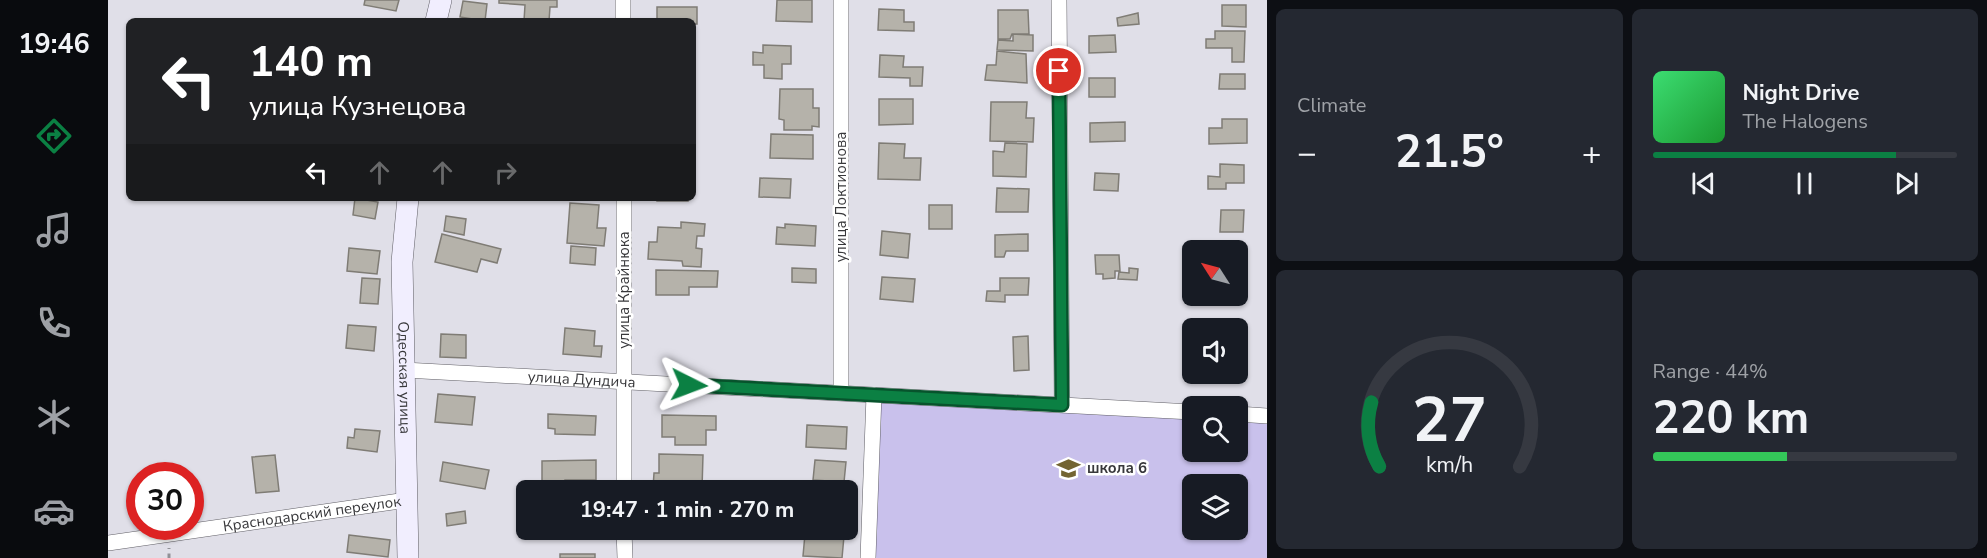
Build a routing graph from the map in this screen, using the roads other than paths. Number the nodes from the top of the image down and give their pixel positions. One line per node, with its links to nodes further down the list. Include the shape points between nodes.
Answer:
1 (441, 0): 5 (main road)
2 (623, 0): 6 (street)
3 (842, 0): 11 (street, улица Локтионова)
4 (1059, 0): 13 (street)
5 (437, 18)
6 (623, 18)
7 (408, 201): 9 (main road, Одесская улица, via 402,262)
8 (624, 201): 10 (street, улица Крайнюка)
9 (404, 370): 10 (street, улица Дундича); 18 (main road, Одесская улица)
10 (624, 382): 11 (street, улица Дундича); 17 (street, улица Крайнюка)
11 (841, 393): 12 (street, улица Дундича)
12 (874, 395): 13 (street, улица Дундича); 23 (street)
13 (1062, 405): 14 (street, улица Дундича)
14 (1182, 411)
15 (1248, 415): 16 (street)
16 (1267, 416)
17 (624, 480)
18 (407, 500): 20 (street, Краснодарский переулок); 21 (main road, Одесская улица)
19 (624, 540): 22 (street)
20 (108, 543)
21 (408, 558)
22 (625, 558)
23 (868, 558)

